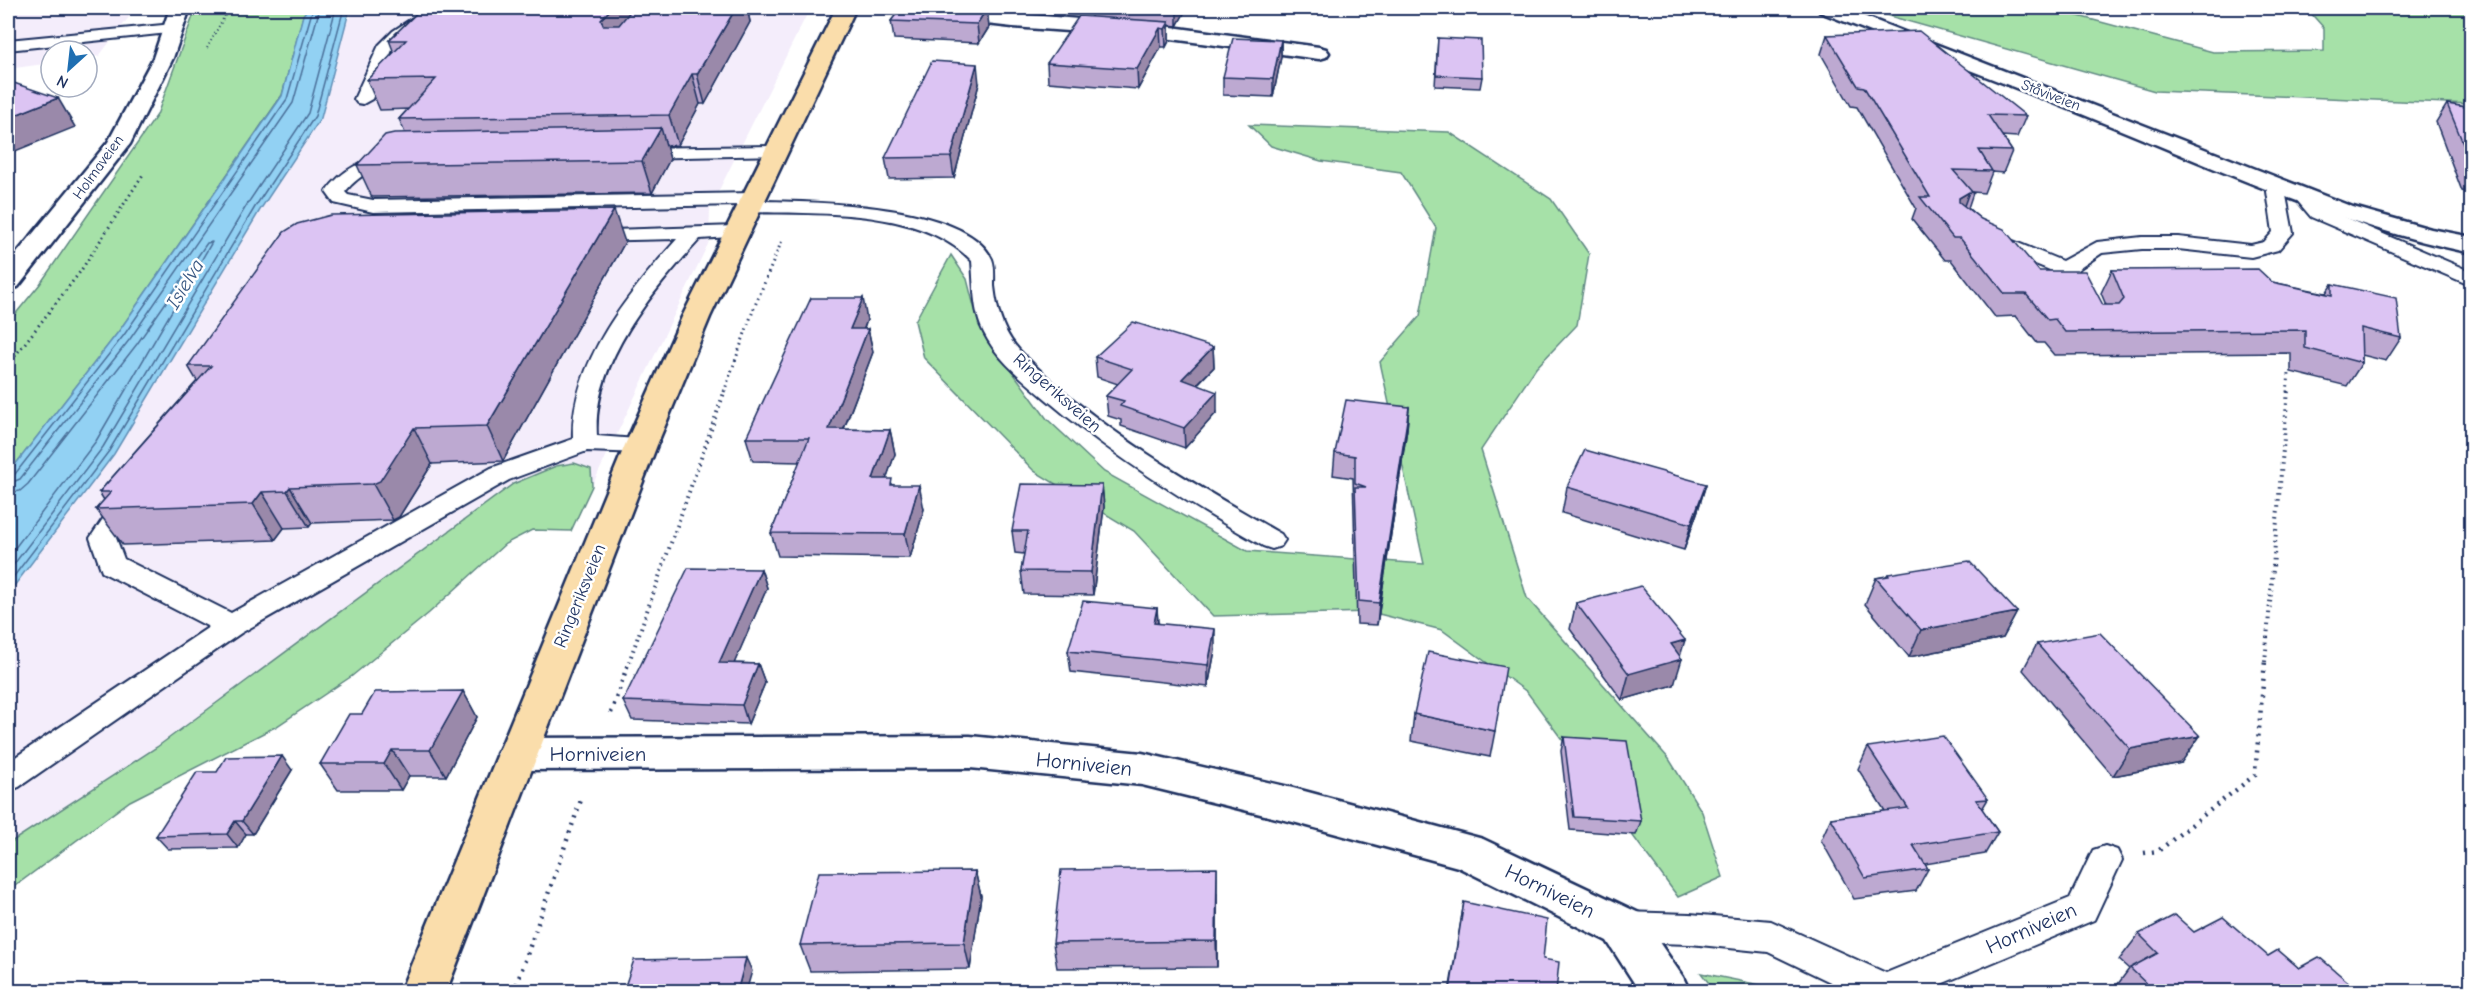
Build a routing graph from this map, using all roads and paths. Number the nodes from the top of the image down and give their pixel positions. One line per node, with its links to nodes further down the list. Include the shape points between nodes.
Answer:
1 (437, 8): 2 (lane); 10 (lane, via 385,48)
2 (449, 8)
3 (846, 8): 11 (main road, Ringeriksveien)
4 (898, 8): 6 (street)
5 (1827, 8): 14 (street, Ståviveien)
6 (947, 10): 9 (street, via 1013,21 1164,32)
7 (177, 18): 8 (lane); 23 (street, Holmaveien, via 163,58 118,144)
8 (8, 45)
9 (1319, 53)
10 (363, 99)
11 (776, 151): 12 (lane); 17 (main road, Ringeriksveien)
12 (621, 153)
13 (407, 157): 17 (lane, via 367,166 342,181 335,192 341,200 373,206)
14 (2275, 185): 15 (street, Ståviveien); 22 (lane, via 2283,233 2271,246 2251,251 2178,243 2097,248)
15 (2305, 198): 21 (street, Ståviveien, via 2435,239); 24 (lane, Ståviveien, via 2318,213)
16 (795, 208): 17 (lane, Ringeriksveien); 30 (lane, Ringeriksveien, via 912,219 960,239 982,260 994,331 1018,363 1086,422 1164,477); 33 (path, via 750,319)
17 (746, 212): 19 (lane); 28 (main road, Ringeriksveien)
18 (1972, 228): 22 (lane, via 2002,245)
19 (693, 234): 20 (lane); 27 (lane, via 620,327 585,404)
20 (568, 235)
21 (2472, 245)
22 (2064, 269): 25 (lane)
23 (8, 280)
24 (2472, 280)
25 (2089, 293)
26 (2289, 374): 35 (path, via 2255,775 2158,851)
27 (585, 443): 28 (lane); 31 (lane, via 500,474)
28 (641, 445): 32 (main road, Ringeriksveien)
29 (142, 479): 31 (lane, via 103,538 112,565)
30 (1272, 540)
31 (231, 626): 34 (lane)
32 (517, 754): 33 (street, Horniveien); 37 (main road, Ringeriksveien)
33 (596, 754): 36 (street, Horniveien, via 970,752 1142,769 1293,804 1468,852); 38 (path)
34 (8, 778)
35 (2105, 860): 36 (lane, Horniveien, via 2082,909 1885,990 1771,937)
36 (1623, 927): 39 (street)
37 (423, 992)
38 (514, 992)
39 (1667, 992)

